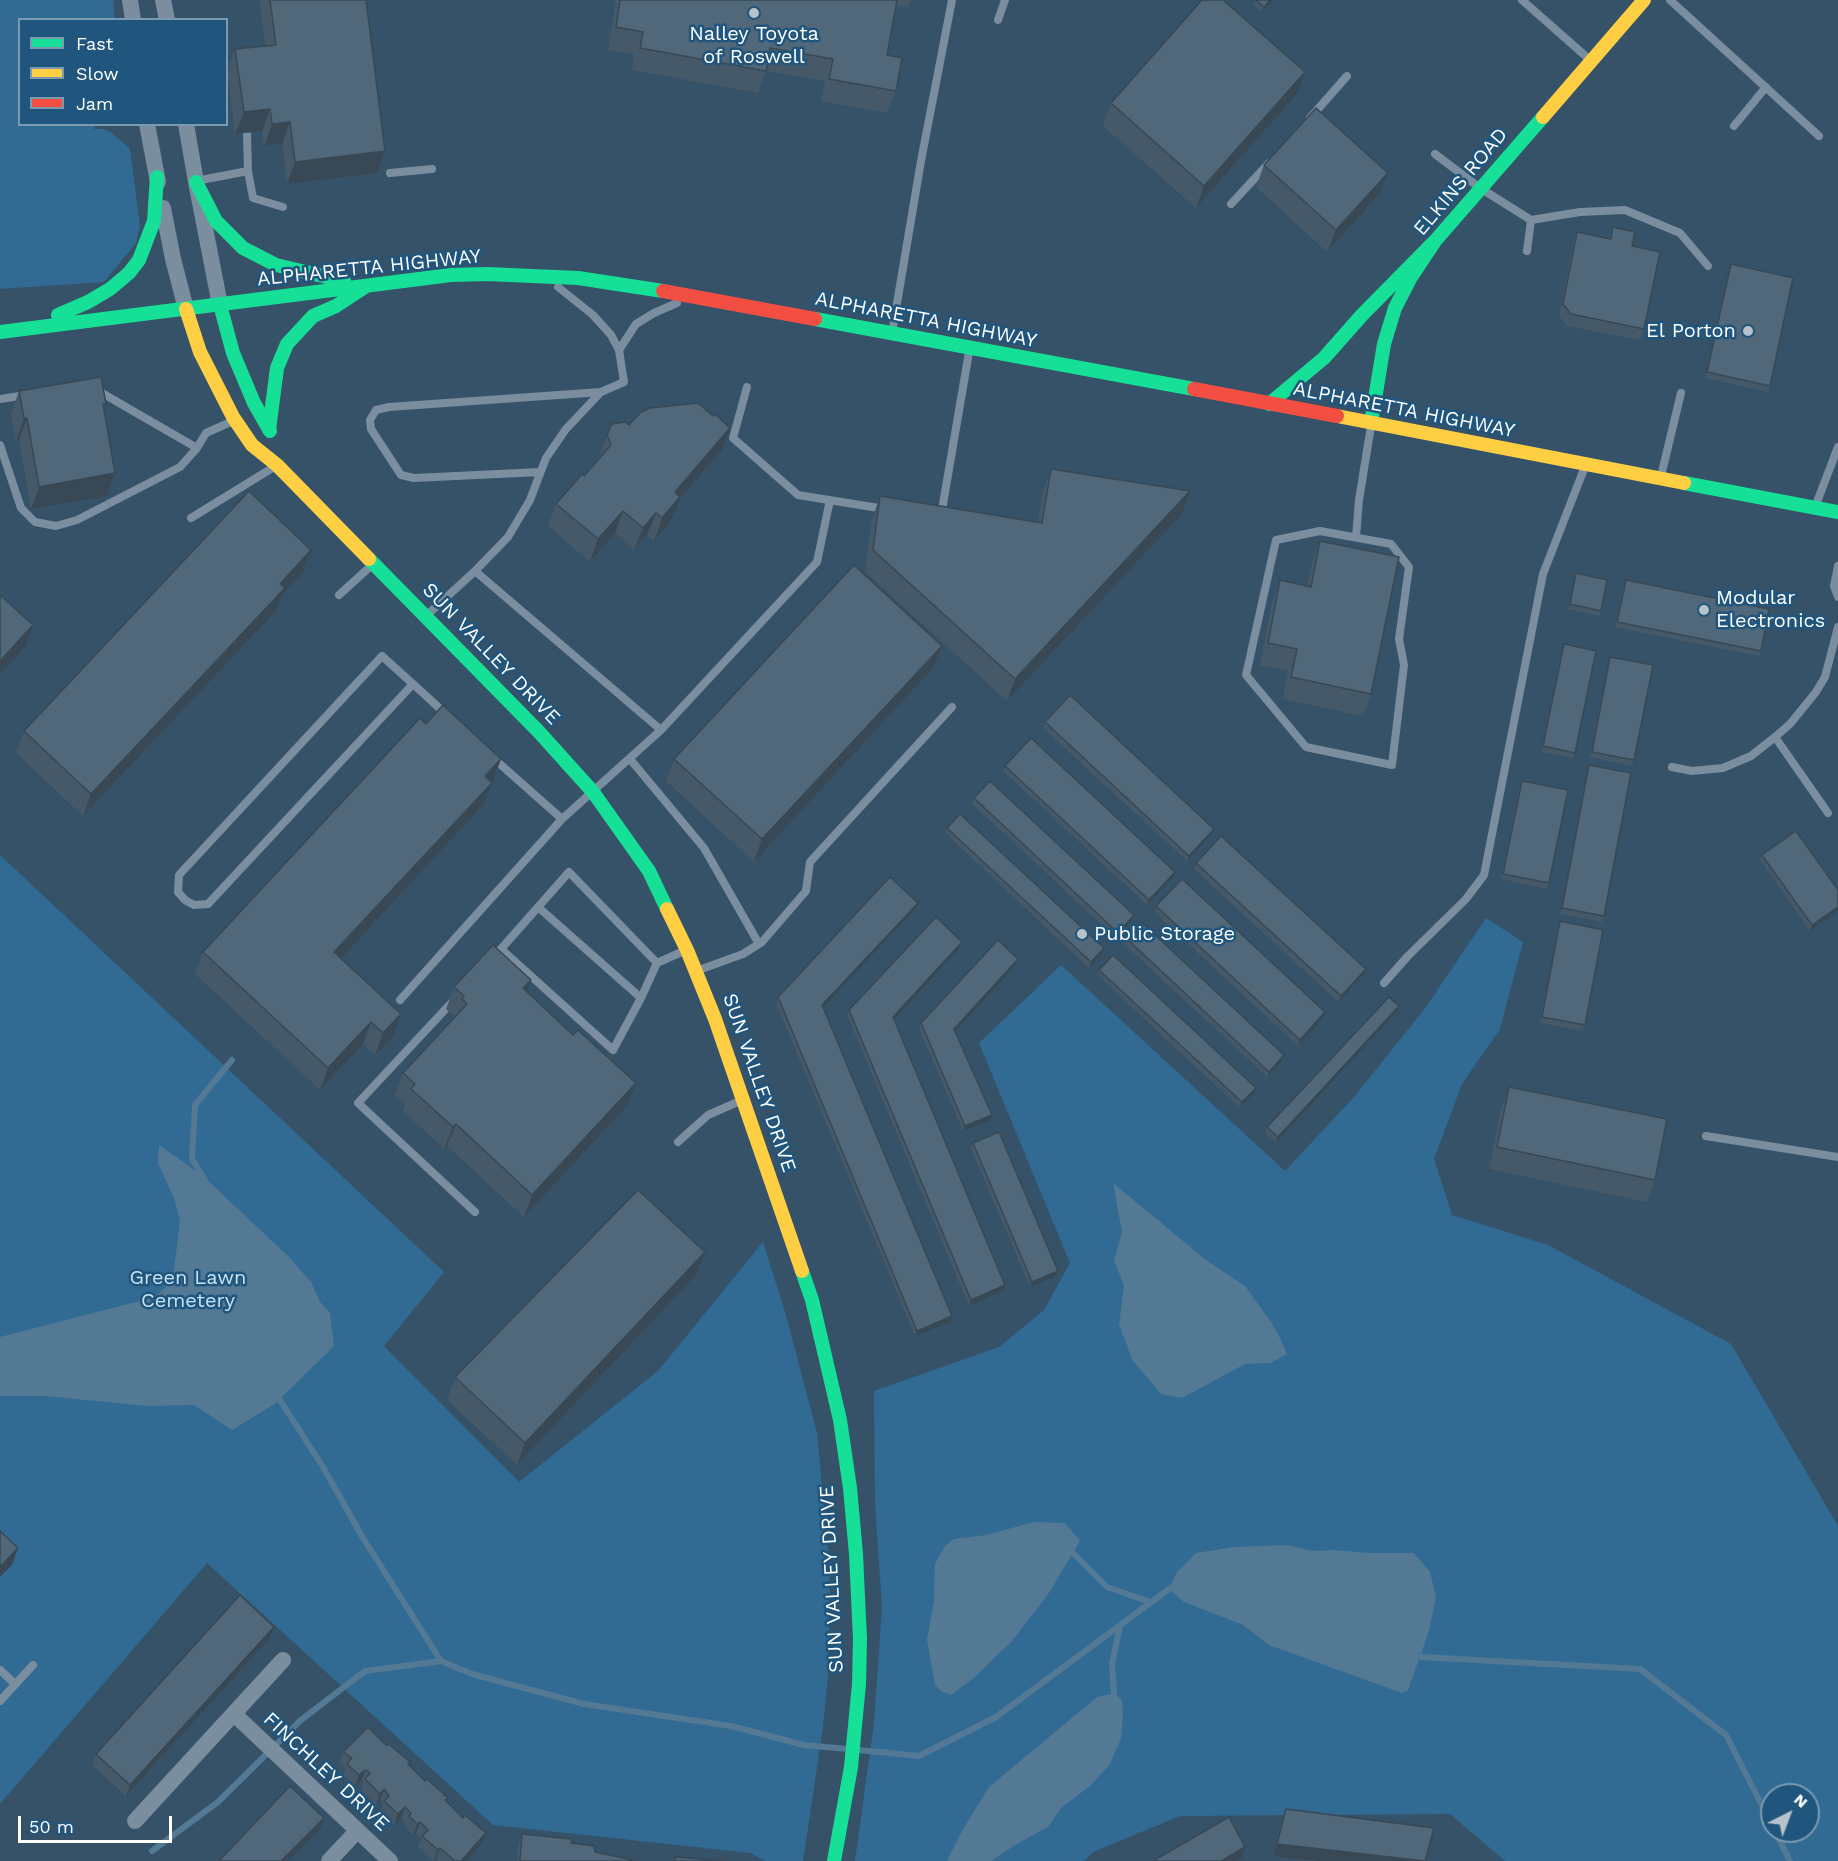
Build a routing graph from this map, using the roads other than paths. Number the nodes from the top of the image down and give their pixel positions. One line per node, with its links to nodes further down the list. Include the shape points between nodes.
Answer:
1 (130, 0): 8 (street)
2 (163, 0): 9 (street)
3 (952, 0): 40 (lane)
4 (1005, 0): 10 (lane)
5 (1522, 0): 11 (lane)
6 (1644, 0): 11 (main road, ELKINS ROAD)
7 (1670, 0): 13 (lane)
8 (133, 18)
9 (167, 18)
10 (998, 20)
11 (1590, 61): 27 (main road, ELKINS ROAD)
12 (1347, 76): 16 (lane)
13 (1766, 87): 17 (lane); 19 (lane)
14 (147, 126): 25 (street, SUN VALLEY DRIVE)
15 (186, 126): 26 (street)
16 (1302, 126)
17 (1734, 126)
18 (248, 133): 23 (lane)
19 (1819, 136)
20 (1278, 152): 28 (lane)
21 (1435, 153): 27 (lane)
22 (432, 169): 24 (lane)
23 (248, 171): 26 (lane); 29 (lane, via 253,198)
24 (390, 173)
25 (157, 177): 38 (street, SUN VALLEY DRIVE); 39 (main road, via 154,221 142,254 129,273 110,289 63,314)
26 (196, 182): 35 (main road, via 216,221 256,257 305,273); 37 (street)
27 (1480, 188): 30 (lane); 31 (main road, ELKINS ROAD)
28 (1231, 204)
29 (283, 207)
30 (1531, 220): 32 (lane); 33 (lane, via 1625,210 1680,233)
31 (1435, 241): 49 (main road, via 1324,358); 51 (main road, ELKINS ROAD, via 1395,308 1384,344)
32 (1527, 251)
33 (1708, 266)
34 (543, 276): 35 (main road, ALPHARETTA HIGHWAY, via 488,274); 36 (main road, ALPHARETTA HIGHWAY, via 627,284); 42 (lane, via 593,315)
35 (368, 285): 37 (main road, ALPHARETTA HIGHWAY); 52 (main road, via 314,316 287,344 277,368)
36 (693, 296): 40 (main road, ALPHARETTA HIGHWAY); 42 (lane, via 636,324)
37 (220, 305): 38 (main road, ALPHARETTA HIGHWAY); 52 (main road, via 233,353)
38 (186, 309): 39 (main road, ALPHARETTA HIGHWAY); 50 (main road, SUN VALLEY DRIVE, via 200,352)
39 (3, 332)
40 (892, 334): 41 (main road, ALPHARETTA HIGHWAY)
41 (969, 348): 49 (main road, ALPHARETTA HIGHWAY); 64 (lane, via 941,518)
42 (619, 350): 45 (lane, via 624,382)
43 (90, 386): 55 (lane)
44 (747, 387): 60 (lane, via 733,438 798,495)
45 (601, 392): 58 (lane, via 566,429); 58 (lane, via 389,407 376,410 370,420 371,429 401,475 414,478)
46 (1681, 393): 59 (lane)
47 (34, 394): 48 (lane)
48 (0, 399)
49 (1269, 404): 51 (main road, ALPHARETTA HIGHWAY)
50 (235, 420): 55 (lane, via 206,433); 57 (main road, SUN VALLEY DRIVE, via 252,445)
51 (1371, 423): 56 (main road, ALPHARETTA HIGHWAY); 66 (lane)
52 (269, 430): 57 (main road, via 277,447)
53 (0, 445): 55 (lane, via 21,508 35,522 56,526 77,520 180,467)
54 (1838, 447): 61 (lane)
55 (197, 448)
56 (1586, 464): 59 (main road, ALPHARETTA HIGHWAY); 92 (lane, via 1543,574 1484,875 1466,899)
57 (277, 465): 65 (lane); 67 (main road, SUN VALLEY DRIVE)
58 (540, 472): 69 (lane, via 530,500 508,537)
59 (1660, 478): 61 (main road, ALPHARETTA HIGHWAY)
60 (830, 500): 62 (lane); 77 (lane, via 817,562)
61 (1815, 508): 63 (main road, ALPHARETTA HIGHWAY)
62 (897, 511)
63 (1838, 513)
64 (930, 516)
65 (191, 518)
66 (1356, 537): 66 (lane, via 1320,531 1276,540 1246,675 1306,747 1392,765 1404,665 1399,639 1409,567 1391,544)
67 (373, 564): 70 (lane); 72 (main road, SUN VALLEY DRIVE)
68 (1838, 566): 71 (lane, via 1834,586)
69 (475, 571): 72 (lane); 77 (lane)
70 (339, 595)
71 (1838, 597)
72 (426, 616): 82 (main road, SUN VALLEY DRIVE)
73 (1838, 627): 78 (lane, via 1821,685)
74 (413, 684): 74 (lane, via 382,656 179,875 177,892 194,905 208,904); 76 (lane)
75 (952, 707): 86 (lane, via 810,862 806,891)
76 (457, 725)
77 (661, 730): 80 (lane)
78 (1775, 737): 81 (lane, via 1751,756 1723,768 1692,771); 83 (lane)
79 (483, 749): 84 (lane)
80 (630, 759): 82 (lane); 86 (lane, via 704,848)
81 (1672, 767)
82 (593, 792): 84 (lane); 88 (main road, SUN VALLEY DRIVE, via 649,871)
83 (1828, 813)
84 (561, 819): 95 (lane)
85 (538, 907): 87 (lane); 90 (lane, via 569,872); 94 (lane)
86 (759, 944): 91 (lane)
87 (501, 949): 89 (lane); 94 (lane, via 614,1050)
88 (687, 950): 90 (lane); 91 (main road, SUN VALLEY DRIVE)
89 (493, 957)
90 (657, 963): 94 (lane)
91 (696, 971): 96 (main road, SUN VALLEY DRIVE)
92 (1384, 983)
93 (461, 992): 100 (lane, via 358,1103)
94 (641, 998)
95 (400, 1000)
96 (743, 1099): 98 (lane, via 708,1115); 111 (main road, SUN VALLEY DRIVE, via 812,1300 840,1420 850,1488 860,1639 859,1684 851,1767)
97 (1706, 1136): 99 (lane)
98 (678, 1142)
99 (1838, 1156)
100 (475, 1212)
101 (283, 1660): 106 (street)
102 (33, 1665): 104 (lane)
103 (0, 1670): 104 (lane)
104 (15, 1684): 105 (lane)
105 (0, 1701)
106 (234, 1714): 107 (street); 108 (street, FINCHLEY DRIVE)
107 (135, 1821)
108 (357, 1831): 109 (street); 110 (street, FINCHLEY DRIVE)
109 (329, 1861)
110 (390, 1861)
111 (834, 1861)

